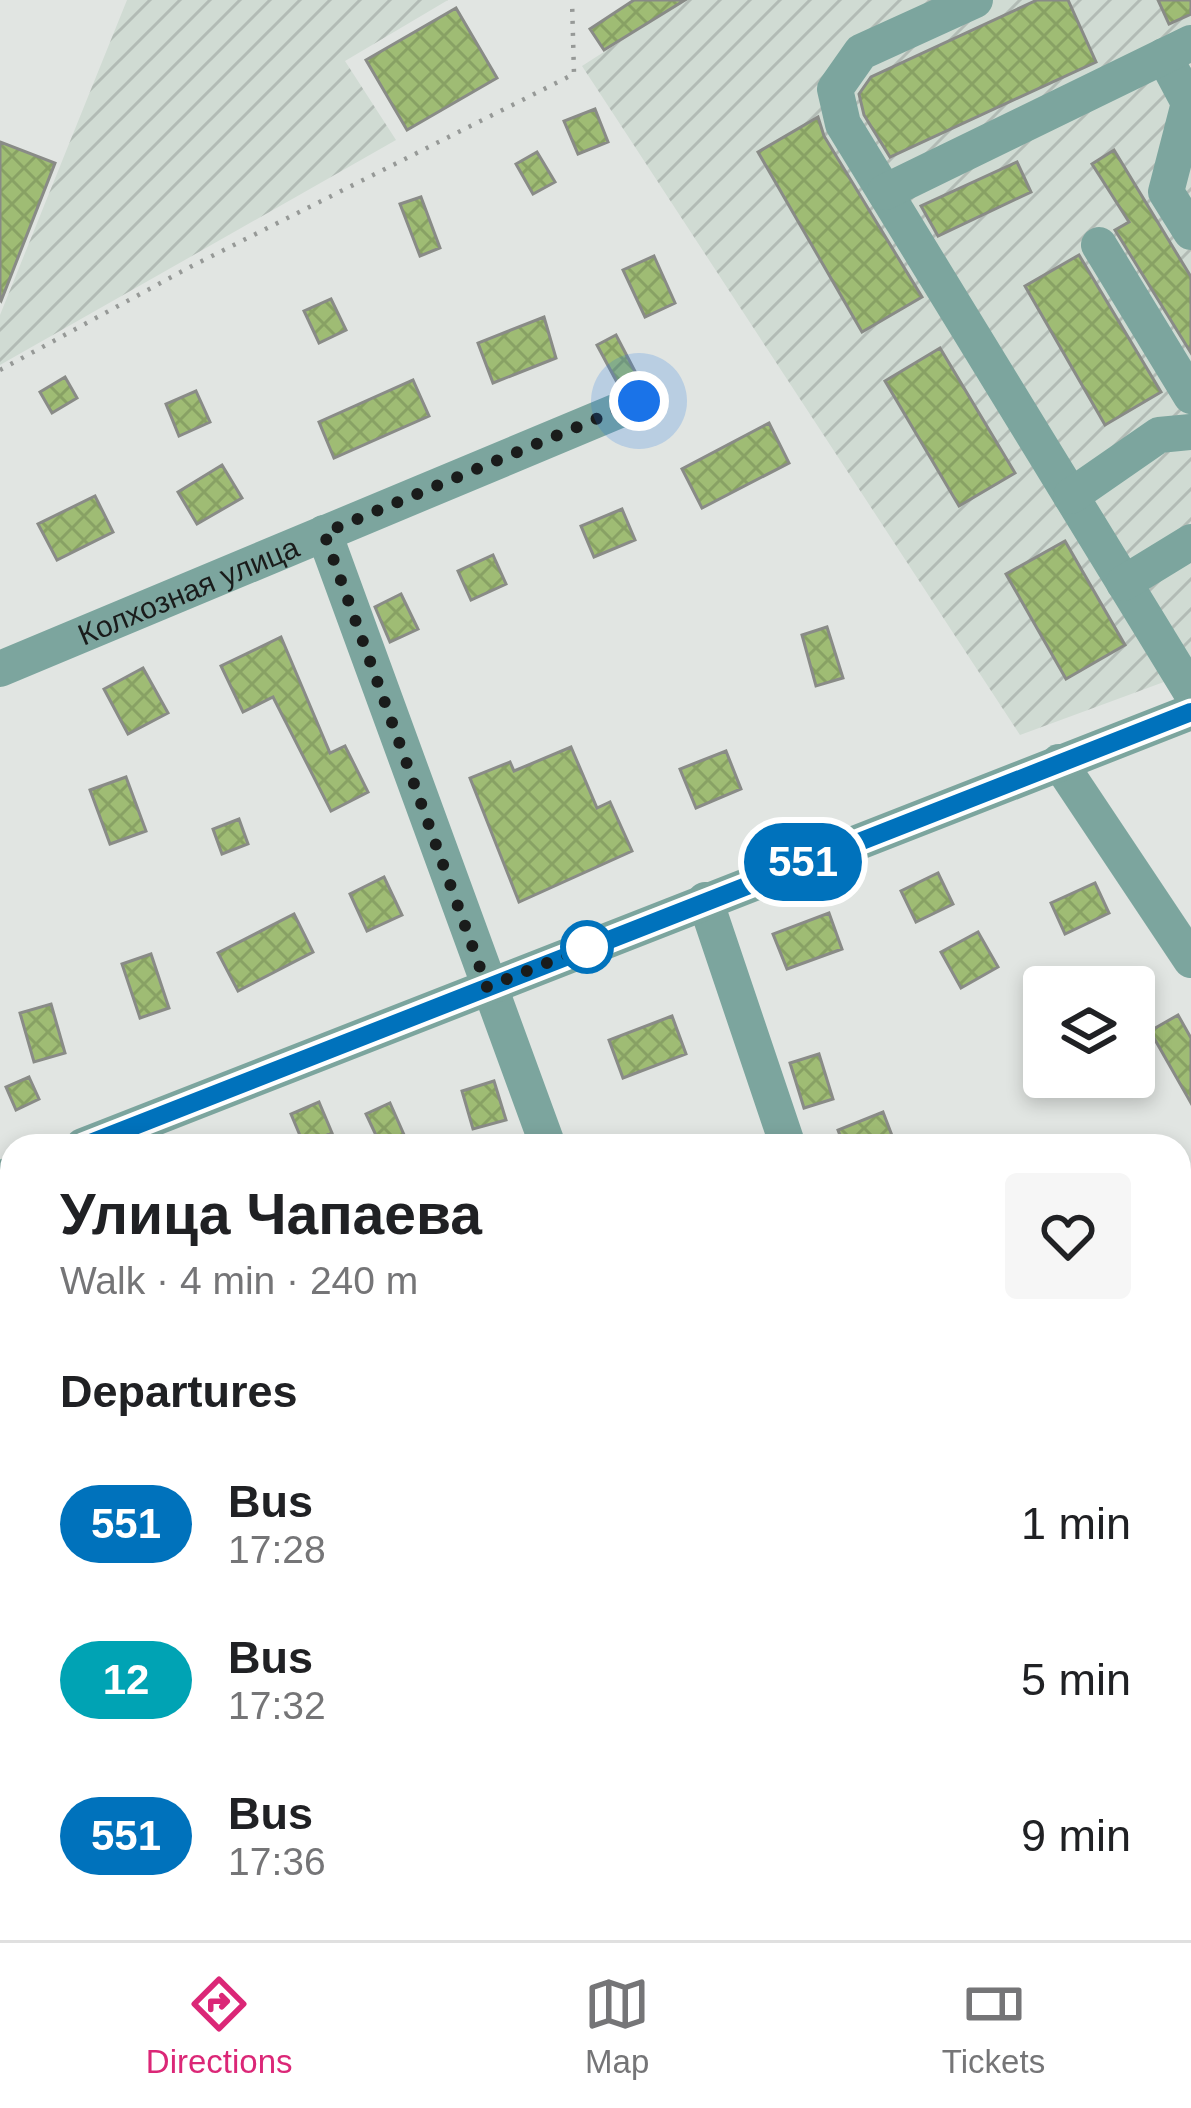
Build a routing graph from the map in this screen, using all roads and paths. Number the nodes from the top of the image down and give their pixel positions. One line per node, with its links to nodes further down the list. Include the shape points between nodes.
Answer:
1 (572, 0): 8 (path, via 574,74)
2 (975, 0): 5 (street, via 861,52 841,73 835,89 843,124)
3 (1177, 50): 4 (street); 5 (street)
4 (1190, 104): 6 (street, via 1166,192)
5 (885, 192): 12 (street)
6 (1191, 232)
7 (1099, 245): 9 (street)
8 (0, 370)
9 (1191, 396)
10 (639, 401): 13 (street, Колхозная улица)
11 (1191, 432): 12 (street, via 1159,434)
12 (1071, 496): 15 (street)
13 (324, 533): 16 (street, Колхозная улица); 22 (street)
14 (1191, 542): 15 (street)
15 (1124, 583): 17 (street)
16 (0, 669)
17 (1191, 692)
18 (1191, 712): 19 (street)
19 (1059, 762): 20 (street); 21 (street)
20 (705, 901): 22 (street); 25 (street)
21 (1191, 960)
22 (487, 987): 23 (street); 24 (street)
23 (113, 1134)
24 (543, 1134)
25 (784, 1134)

